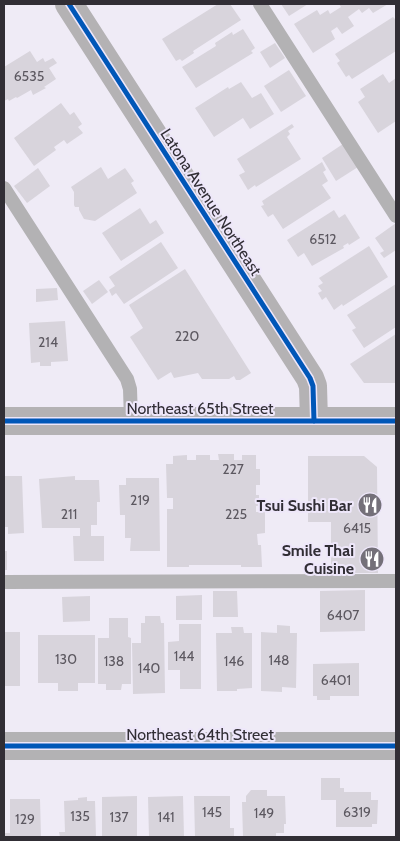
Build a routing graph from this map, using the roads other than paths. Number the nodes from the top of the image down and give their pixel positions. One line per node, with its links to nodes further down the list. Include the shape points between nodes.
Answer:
1 (69, 4): 8 (street, Latona Avenue Northeast, via 310,378)
2 (260, 4): 4 (lane)
3 (4, 188): 5 (lane, via 127,379)
4 (396, 216)
5 (131, 420): 7 (street, Northeast 65th Street); 8 (street, Northeast 65th Street)
6 (396, 420): 8 (street, Northeast 65th Street)
7 (4, 421)
8 (314, 421)
9 (396, 581): 10 (lane)
10 (4, 582)
11 (4, 746): 12 (street, Northeast 64th Street)
12 (396, 746)

